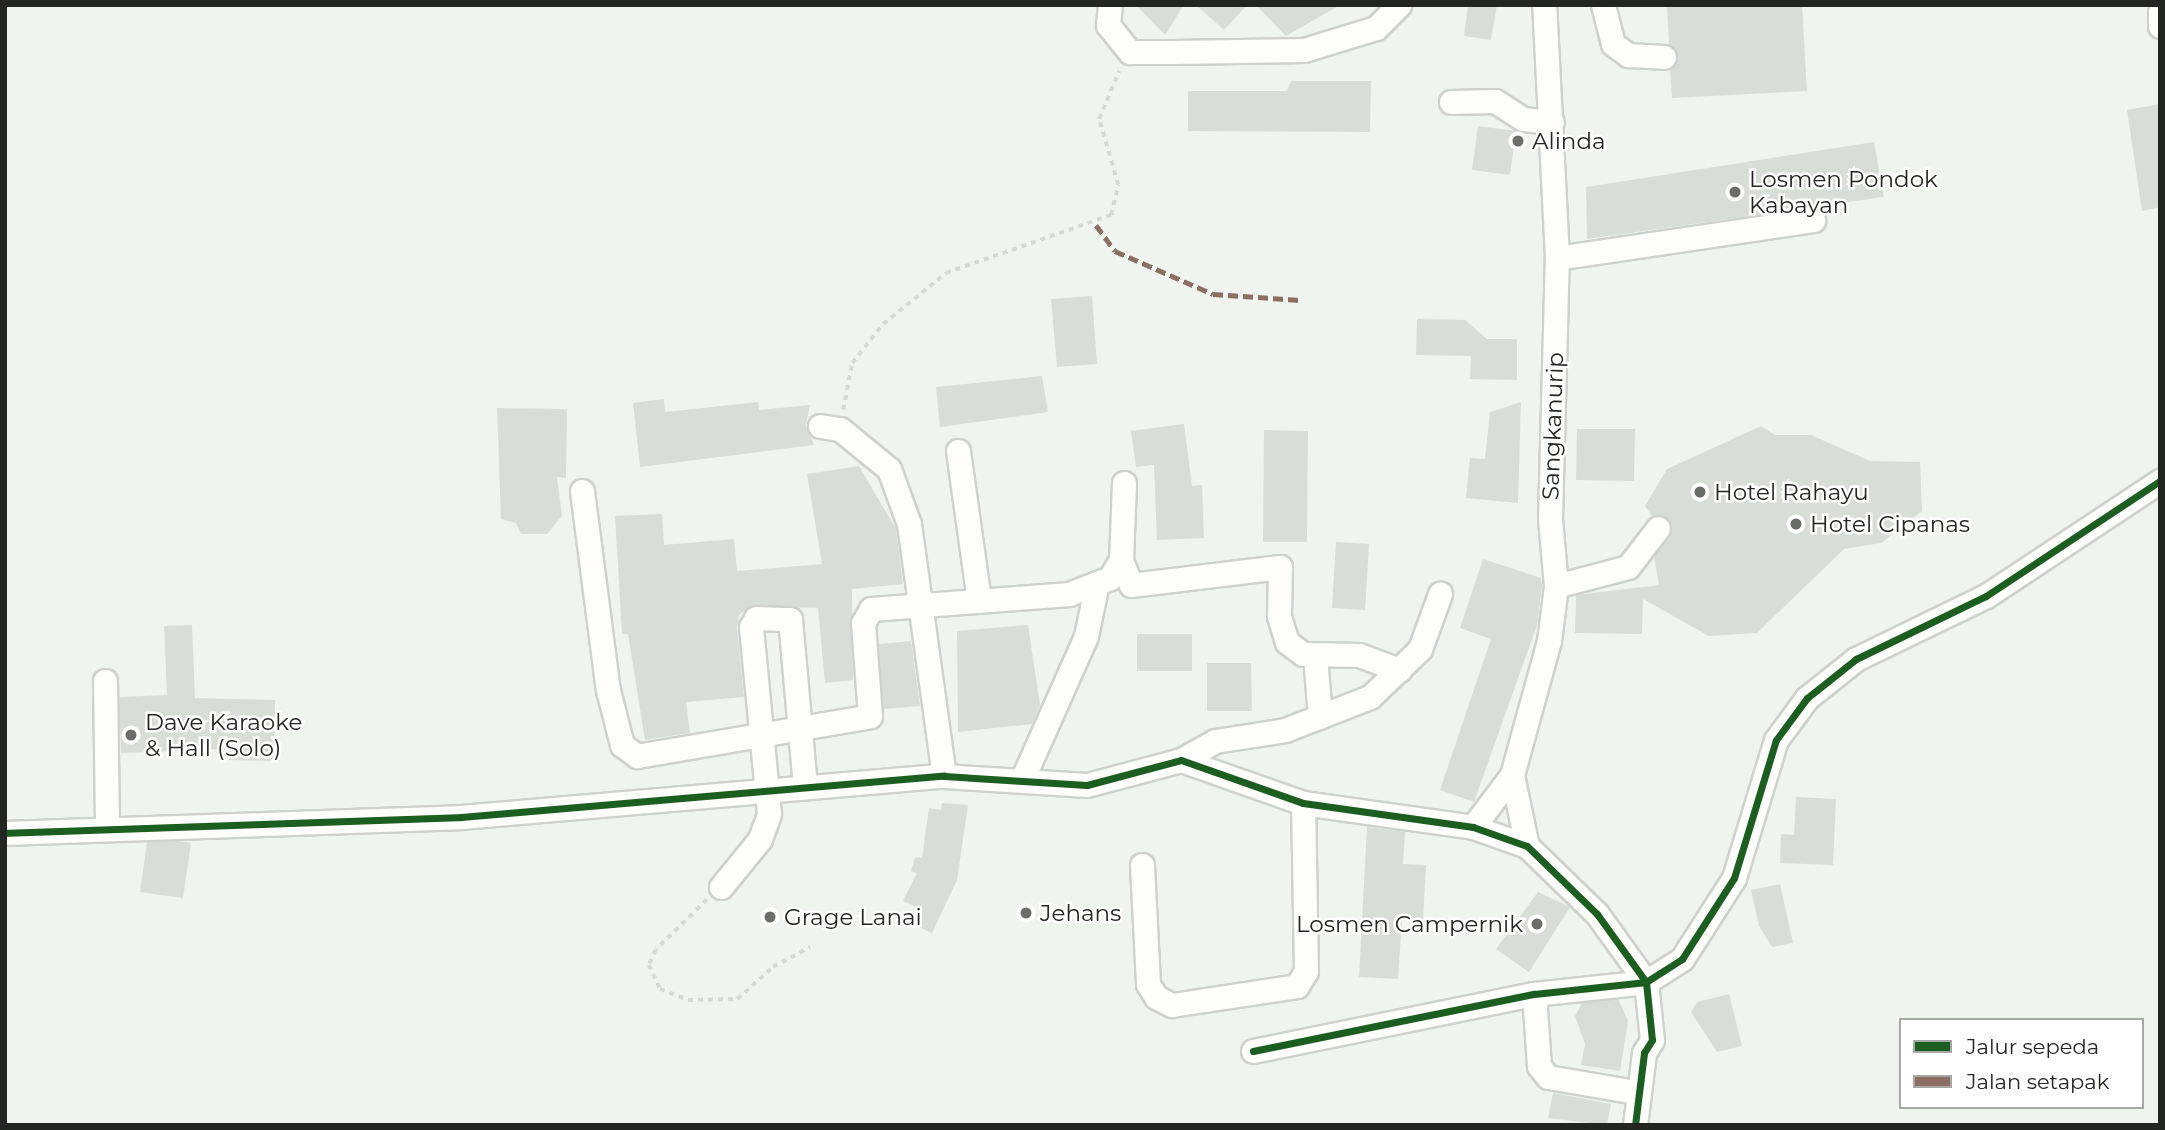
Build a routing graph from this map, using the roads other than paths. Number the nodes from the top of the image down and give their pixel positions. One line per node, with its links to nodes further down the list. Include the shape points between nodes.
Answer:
1 (1110, 5): 2 (street, via 1108,25 1130,52 1304,50 1376,28)
2 (1399, 5)
3 (1544, 5): 9 (street, Sangkanurip)
4 (1602, 5): 7 (street, via 1613,44 1628,55)
5 (2160, 12): 6 (street)
6 (2160, 26)
7 (1664, 57)
8 (1451, 102): 9 (street, via 1495,101 1523,119)
9 (1552, 122): 11 (street, Sangkanurip)
10 (1813, 220): 11 (street)
11 (1557, 258): 20 (street, Sangkanurip, via 1550,519)
12 (830, 427): 23 (street, via 889,469 909,524)
13 (958, 451): 22 (street)
14 (2160, 481): 43 (street, via 1986,596 1856,659 1807,698 1776,740 1734,878 1682,959)
15 (1124, 482): 18 (street)
16 (582, 491): 29 (street, via 608,690 622,745 637,756)
17 (1658, 528): 20 (street, via 1628,567)
18 (1121, 560): 19 (street, via 1110,578); 24 (street, via 1131,586 1280,567 1279,616 1287,642)
19 (1097, 583): 22 (street, via 1069,594); 33 (street, via 1086,636)
20 (1556, 586): 31 (street, Sangkanurip, via 1549,641)
21 (1440, 594): 25 (street, via 1420,649)
22 (979, 601): 23 (street)
23 (918, 605): 28 (street, via 864,614 870,716); 32 (street)
24 (1315, 656): 25 (street, via 1359,655); 27 (street)
25 (1399, 670): 27 (street, via 1370,697)
26 (105, 681): 38 (street)
27 (1320, 717): 30 (street, via 1215,741)
28 (800, 730): 29 (street); 29 (street, via 790,619 780,615 755,618 751,627); 34 (street)
29 (761, 733): 35 (street)
30 (1181, 760): 33 (street, via 1087,785); 36 (street)
31 (1512, 775): 37 (street, Sangkanurip); 40 (street)
32 (944, 776): 33 (street); 34 (street)
33 (1022, 780)
34 (805, 787): 35 (street)
35 (764, 790): 38 (street, via 461,817); 42 (street, via 766,825)
36 (1303, 803): 37 (street); 41 (street, via 1306,971 1297,986 1172,1005 1156,997 1148,984)
37 (1473, 827): 40 (street)
38 (107, 829): 39 (street)
39 (5, 833)
40 (1527, 846): 43 (street, via 1597,914)
41 (1142, 865)
42 (720, 887)
43 (1646, 982): 44 (street); 46 (street, via 1652,1040)
44 (1534, 994): 45 (street); 46 (street, via 1539,1066 1548,1077)
45 (1253, 1051)
46 (1636, 1092): 47 (street)
47 (1636, 1125)

